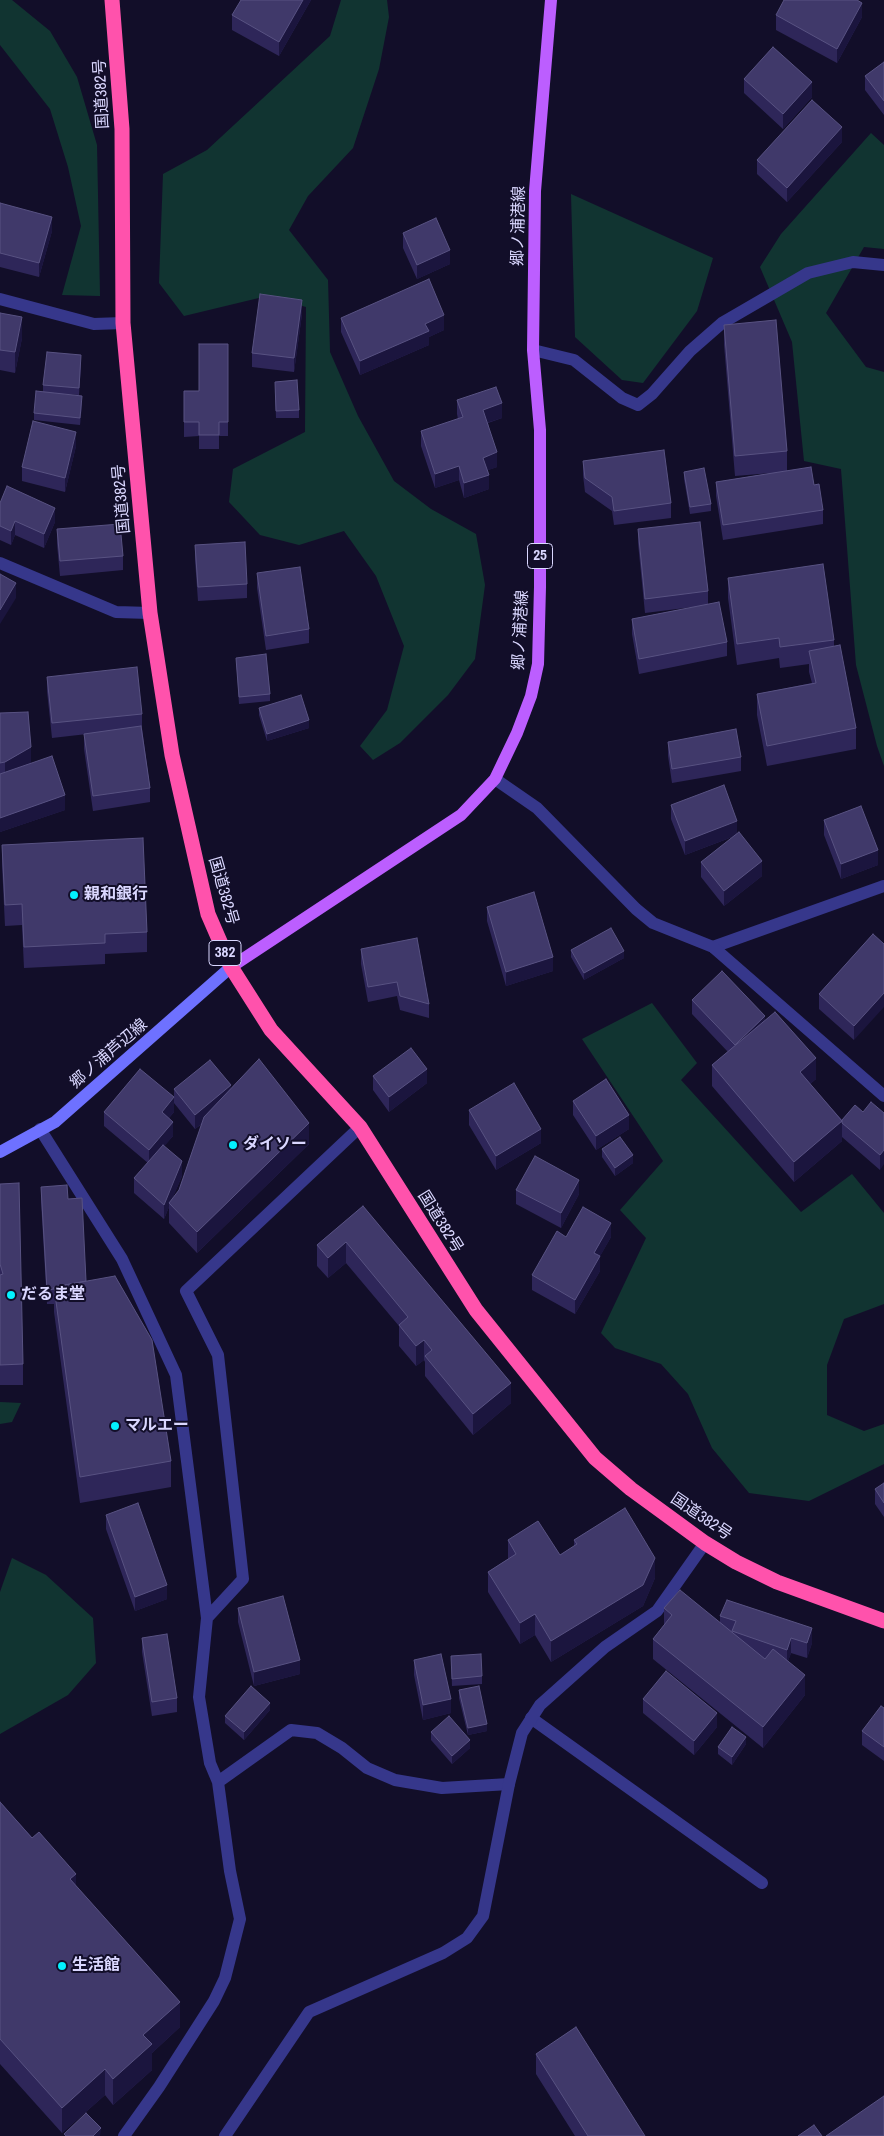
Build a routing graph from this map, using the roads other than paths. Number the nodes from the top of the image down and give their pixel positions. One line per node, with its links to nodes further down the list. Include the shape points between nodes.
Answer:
1 (112, 0): 5 (highway, 国道382号 / 382, via 122,129)
2 (551, 0): 6 (main road, 郷ノ浦港線 / 25, via 535,191)
3 (884, 265): 6 (street, via 852,262 808,273 722,323 638,405 622,398 574,360)
4 (0, 299): 5 (street, via 94,324)
5 (123, 323): 8 (highway, 国道382号 / 382)
6 (533, 350): 9 (main road, 郷ノ浦港線 / 25, via 540,430 538,664 531,696)
7 (0, 563): 8 (street, via 116,612)
8 (150, 613): 12 (highway, 国道382号 / 382, via 172,755 208,914)
9 (495, 779): 11 (street, via 537,808 636,909 654,923); 12 (main road, 郷ノ浦港線 / 25, via 461,815)
10 (884, 886): 11 (street)
11 (713, 947): 13 (street)
12 (231, 968): 14 (highway, 国道382号 / 382, via 271,1030); 15 (main road, 郷ノ浦芦辺線, via 82,1100 55,1122)
13 (884, 1096)
14 (360, 1127): 17 (highway, 国道382号 / 382, via 476,1310 558,1414 595,1458 631,1489); 18 (street, via 186,1291 218,1355 243,1579)
15 (40, 1129): 16 (main road, 郷ノ浦芦辺線); 18 (street, via 122,1259 176,1375)
16 (0, 1152)
17 (705, 1543): 19 (highway, 国道382号 / 382, via 777,1582); 20 (street, via 657,1611 605,1647 540,1705)
18 (207, 1618): 21 (street, via 199,1697 210,1763)
19 (884, 1621)
20 (531, 1718): 22 (street, via 522,1733); 23 (street)
21 (218, 1782): 22 (street, via 291,1730 317,1733 367,1768 395,1780 442,1788); 24 (street, via 240,1919 235,1942 225,1978 214,2001 160,2087)
22 (509, 1784): 25 (street, via 482,1916 466,1938 443,1953 309,2012)
23 (762, 1883)
24 (124, 2136)
25 (225, 2136)

